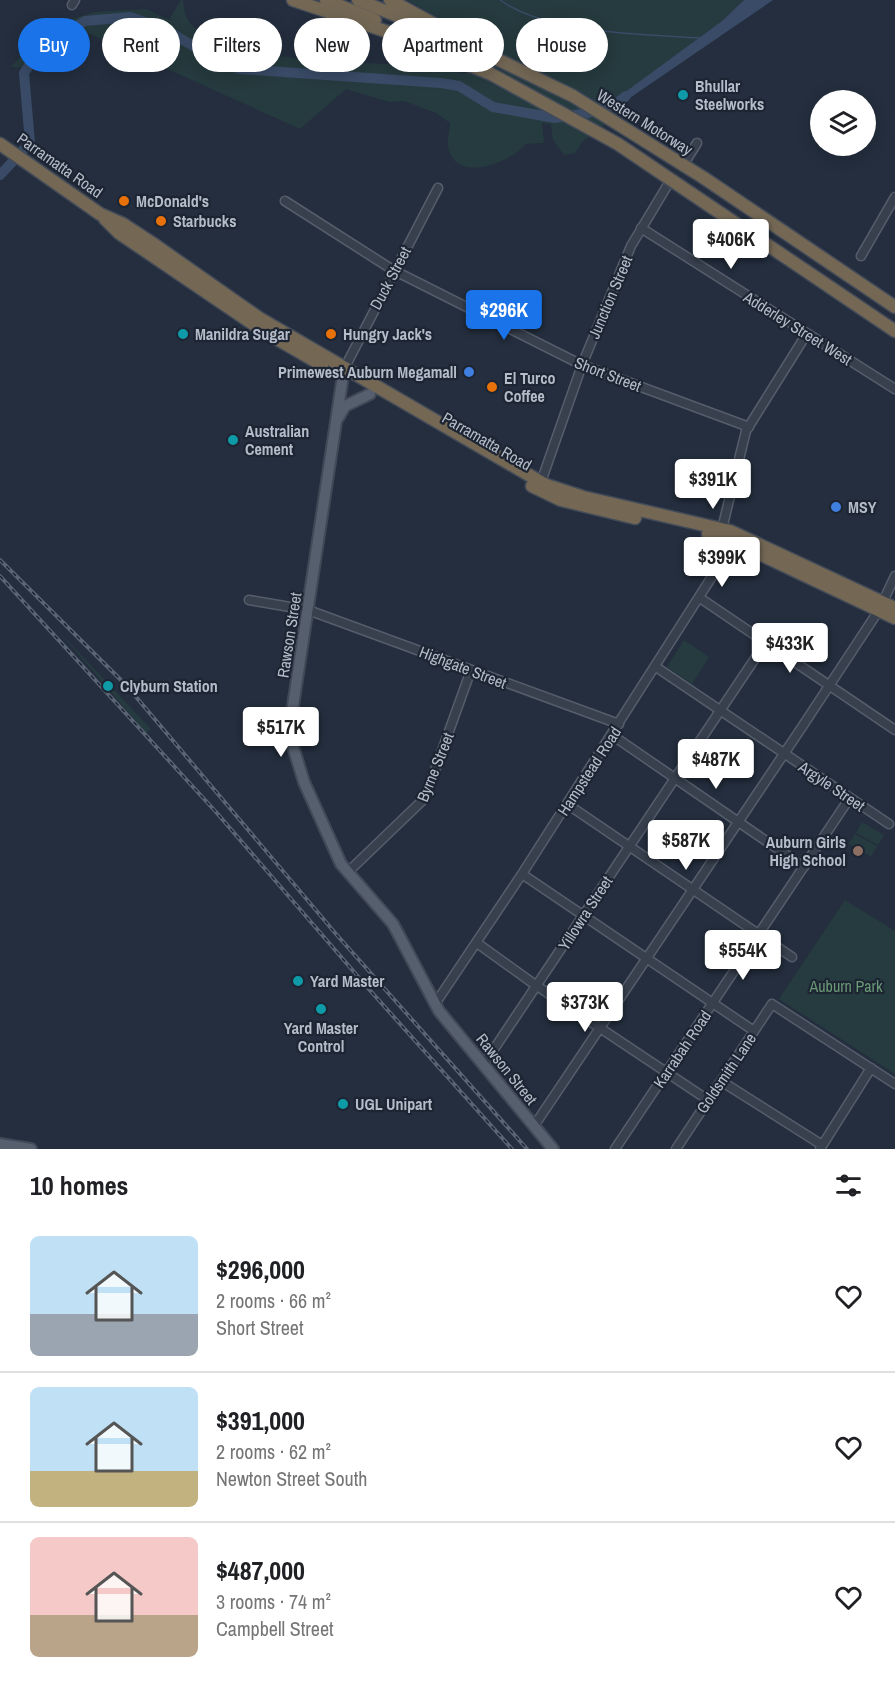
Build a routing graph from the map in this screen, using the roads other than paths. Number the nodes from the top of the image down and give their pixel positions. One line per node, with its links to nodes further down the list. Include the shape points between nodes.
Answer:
1 (293, 0): 8 (highway, Western Motorway)
2 (326, 0): 7 (highway, Western Motorway)
3 (358, 0): 5 (highway, Western Motorway)
4 (390, 0): 6 (highway)
5 (402, 18)
6 (421, 18)
7 (382, 25)
8 (382, 30)
9 (504, 62): 21 (highway, Western Motorway, bridge, via 573,96 704,178)
10 (487, 72): 22 (highway, Western Motorway, bridge, via 618,144)
11 (697, 144): 13 (street)
12 (4, 147): 25 (highway, Parramatta Road)
13 (687, 159)
14 (667, 186): 18 (street, Junction Street)
15 (438, 188): 20 (street, Duck Street)
16 (895, 197): 19 (street)
17 (285, 201): 20 (street, Short Street)
18 (641, 228): 23 (street, Adderley Street West); 24 (street, Junction Street)
19 (861, 256)
20 (393, 270): 24 (street, Short Street); 25 (street, Duck Street)
21 (895, 307)
22 (895, 331)
23 (806, 334): 26 (street, Adderley Street West); 29 (street)
24 (582, 365): 29 (street, Short Street); 30 (street, Junction Street)
25 (343, 373): 27 (highway, Parramatta Road); 28 (main road, Rawson Street); 30 (highway, Parramatta Road)
26 (895, 389)
27 (370, 394): 28 (main road, via 345,406); 31 (highway, Parramatta Road, via 548,495)
28 (337, 419): 38 (main road, Rawson Street)
29 (749, 427): 31 (street)
30 (541, 482): 31 (highway, Parramatta Road)
31 (721, 533): 32 (highway, Parramatta Road)
32 (736, 539): 34 (street, Hampstead Road); 36 (highway, Parramatta Road)
33 (895, 576): 36 (street)
34 (700, 598): 40 (street); 41 (street, Hampstead Road)
35 (249, 600): 38 (street, Highgate Street)
36 (880, 605): 37 (highway, Parramatta Road); 39 (highway, Parramatta Road); 43 (street)
37 (895, 608)
38 (308, 610): 42 (street, Highgate Street); 56 (main road, Rawson Street, via 290,737 311,802)
39 (895, 618)
40 (766, 642): 43 (street); 44 (street, Yillowra Street)
41 (656, 667): 44 (street, Argyle Street); 45 (street, Hampstead Road)
42 (471, 670): 45 (street, Highgate Street); 56 (street, Byrne Street, via 425,798)
43 (830, 685): 46 (street); 48 (street)
44 (720, 711): 48 (street, Argyle Street); 49 (street, Yillowra Street)
45 (619, 724): 47 (street, Hampstead Road)
46 (895, 730)
47 (612, 735): 49 (street); 51 (street, Hampstead Road)
48 (784, 753): 50 (street, Argyle Street); 52 (street)
49 (675, 778): 52 (street); 54 (street, Yillowra Street)
50 (849, 799): 53 (street, Argyle Street); 55 (street, Karrabah Road)
51 (567, 804): 54 (street); 57 (street, Hampstead Road)
52 (738, 821): 55 (street); 58 (street)
53 (889, 824)
54 (629, 847): 58 (street); 59 (street, Yillowra Street)
55 (804, 867): 60 (street, Karrabah Road)
56 (348, 873): 66 (main road, Rawson Street, via 393,924)
57 (522, 874): 59 (street); 61 (street, Hampstead Road)
58 (693, 891): 60 (street); 63 (street)
59 (583, 917): 63 (street); 64 (street, Yillowra Street)
60 (758, 935): 62 (street); 65 (street, Karrabah Road)
61 (477, 943): 64 (street); 66 (street, Hampstead Road)
62 (792, 957)
63 (647, 960): 65 (street); 67 (street)
64 (537, 986): 67 (street); 69 (street, Yillowra Street)
65 (712, 1004): 68 (street); 71 (street, Karrabah Road)
66 (435, 1005): 69 (main road, Rawson Street)
67 (601, 1028): 71 (street); 75 (street)
68 (754, 1031): 70 (street, Goldsmith Lane, via 772,1005 776,1005); 72 (street, Goldsmith Lane)
69 (484, 1064): 75 (main road, Rawson Street)
70 (871, 1068): 73 (street); 77 (street)
71 (667, 1072): 74 (street); 80 (street, Karrabah Road)
72 (722, 1081): 74 (street, Goldsmith Lane); 77 (street)
73 (895, 1084)
74 (708, 1100): 81 (street, Goldsmith Lane)
75 (534, 1126): 79 (main road, Rawson Street)
76 (0, 1144): 78 (main road)
77 (821, 1147)
78 (31, 1149)
79 (553, 1149)
80 (615, 1149)
81 (676, 1149)

